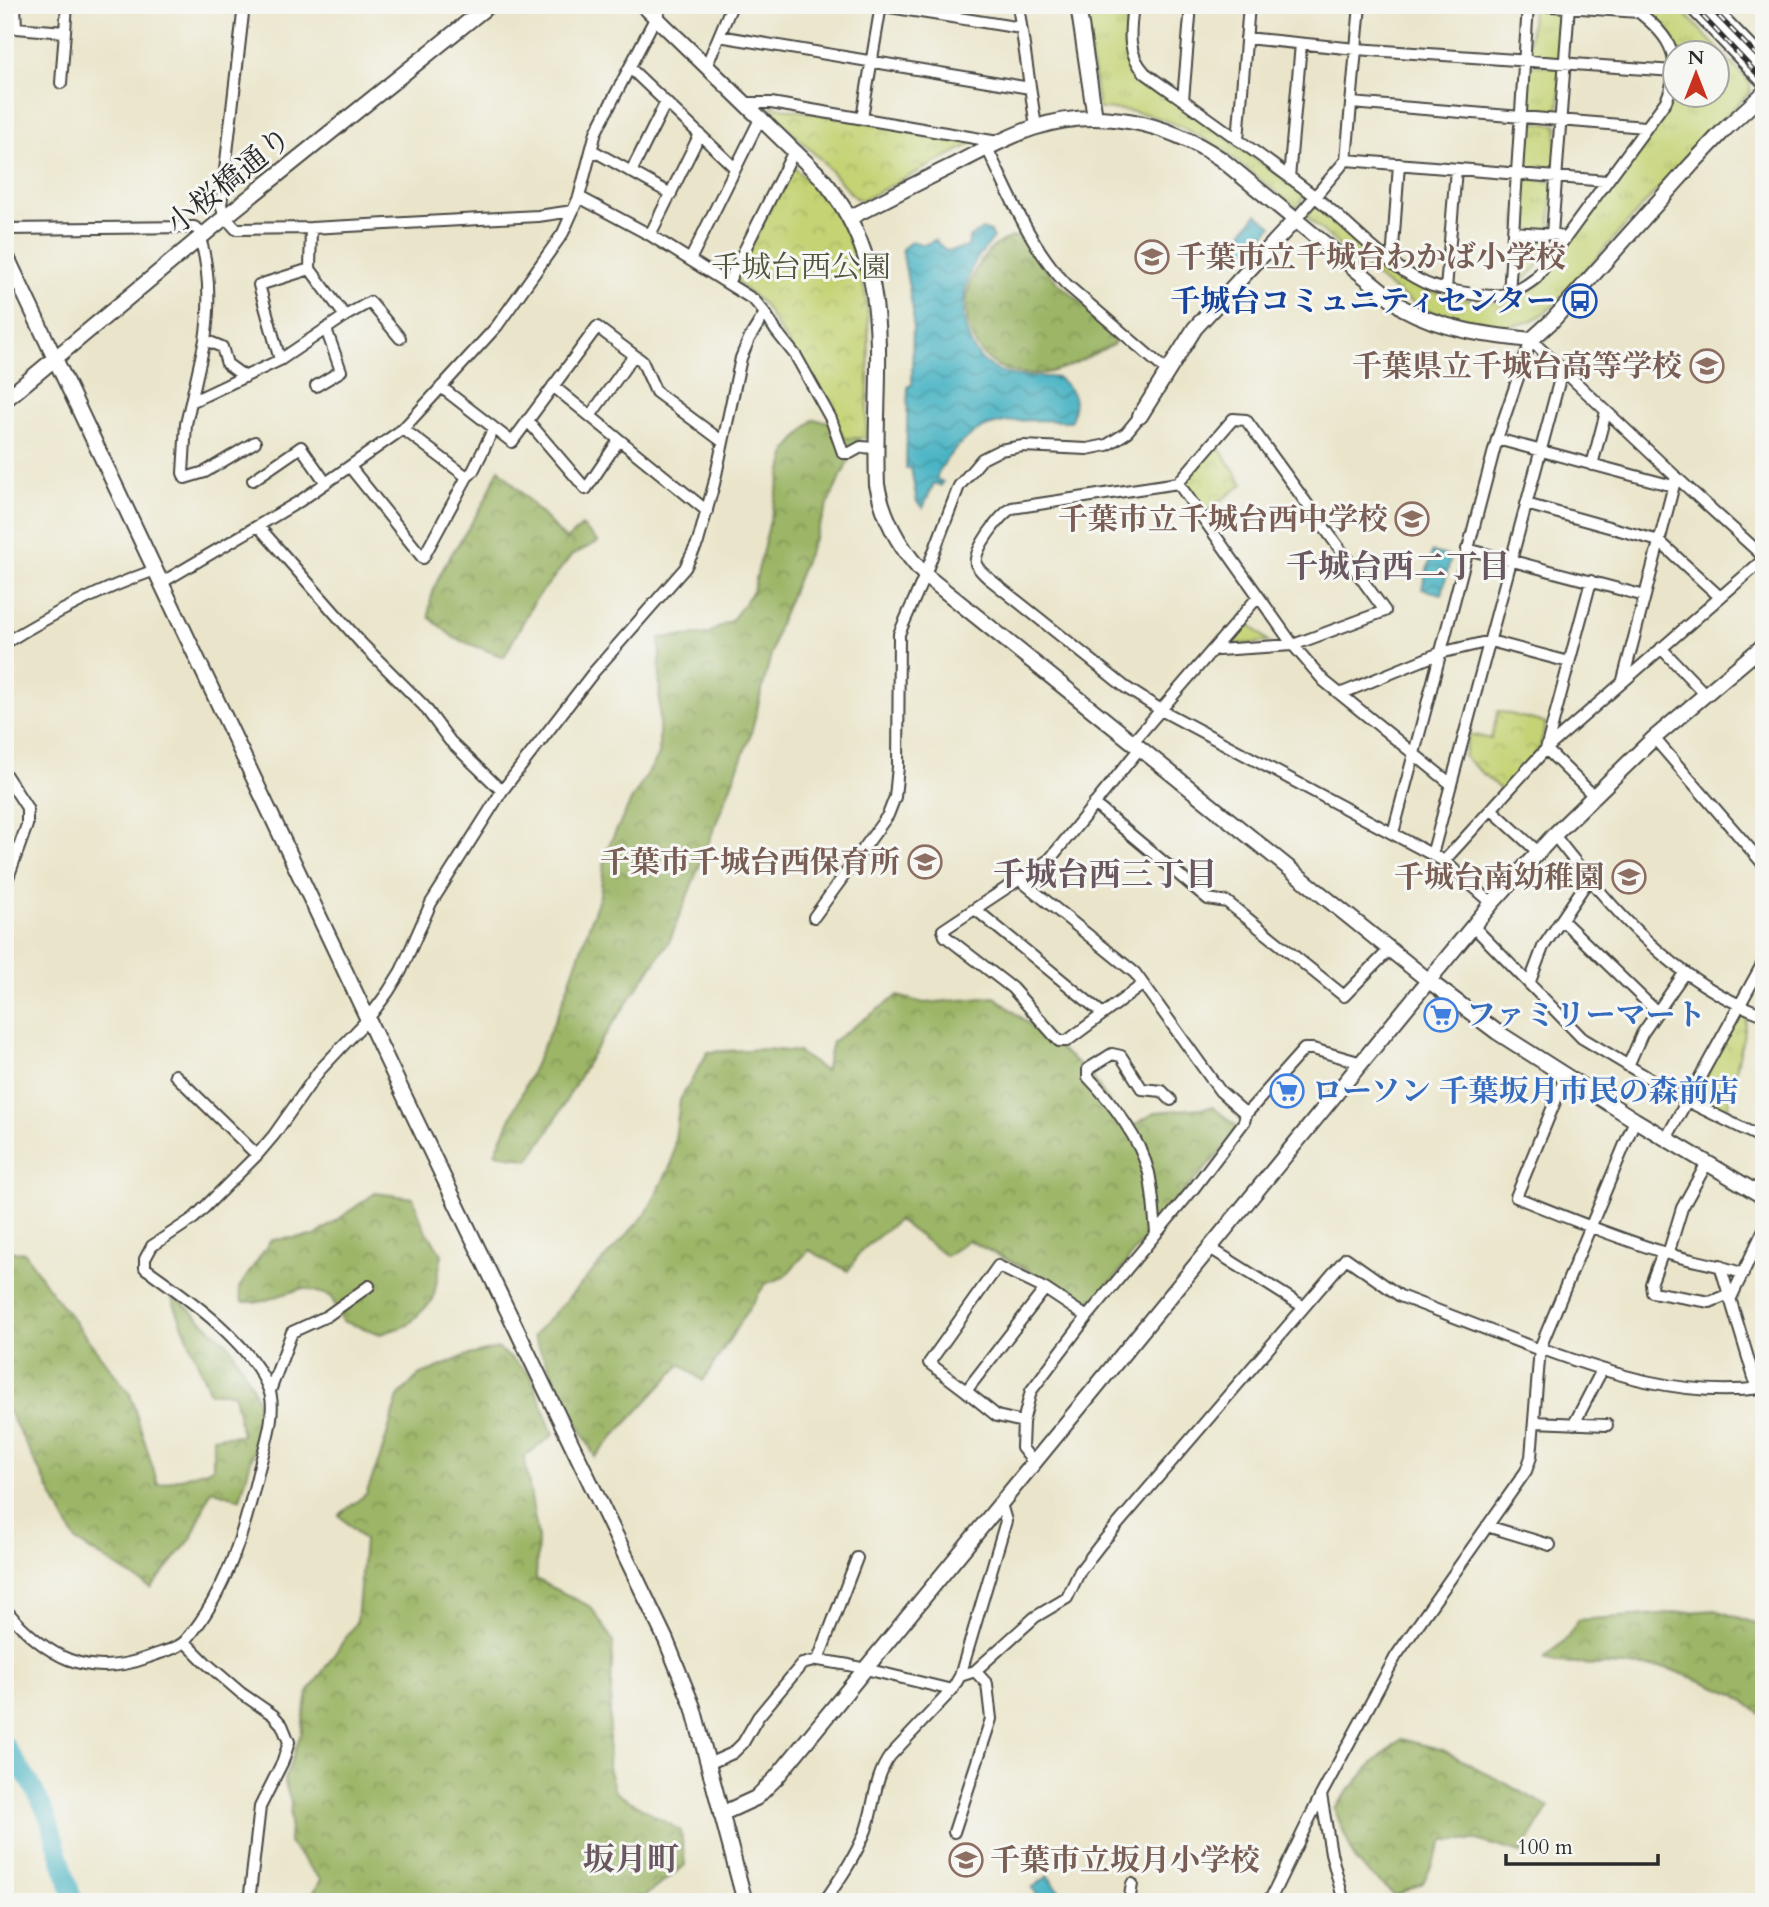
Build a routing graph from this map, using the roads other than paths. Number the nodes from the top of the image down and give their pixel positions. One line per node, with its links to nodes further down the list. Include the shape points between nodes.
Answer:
1 (15, 5): 22 (street, via 16,28)
2 (67, 5): 22 (street)
3 (244, 5): 69 (street, via 221,205)
4 (489, 5): 69 (street, 小桜橋通り)
5 (643, 5): 20 (street)
6 (732, 5): 23 (street)
7 (880, 5): 21 (street); 28 (street)
8 (1018, 5): 21 (street)
9 (1077, 5): 46 (street)
10 (1133, 5): 39 (street, via 1130,47 1138,66)
11 (1191, 5): 39 (street)
12 (1249, 5): 24 (street)
13 (1360, 5): 27 (street)
14 (1528, 5): 29 (street)
15 (1537, 5): 18 (street)
16 (1691, 5): 35 (street)
17 (1709, 5): 30 (street)
18 (1569, 6): 19 (street); 31 (street)
19 (1634, 9): 25 (street)
20 (659, 11): 32 (street); 33 (street)
21 (1021, 28): 37 (street)
22 (65, 32): 36 (street)
23 (719, 36): 28 (street); 32 (street)
24 (1246, 38): 26 (street); 52 (street)
25 (1666, 38)
26 (1301, 44): 27 (street); 63 (street)
27 (1356, 49): 29 (street); 42 (street)
28 (872, 61): 37 (street); 45 (street)
29 (1524, 61): 31 (street); 44 (street)
30 (1764, 62)
31 (1565, 64): 34 (street); 48 (street)
32 (706, 67): 41 (street)
33 (630, 68): 40 (street); 54 (street, via 596,132)
34 (1660, 70)
35 (1764, 81)
36 (61, 83)
37 (1030, 88): 49 (street)
38 (1764, 93): 91 (street, via 1725,129)
39 (1183, 100): 52 (street)
40 (666, 102): 51 (street); 60 (street)
41 (743, 103): 45 (street, via 771,103); 47 (street)
42 (1351, 103): 44 (street); 56 (street)
43 (1660, 108): 50 (street)
44 (1520, 117): 48 (street); 61 (street)
45 (862, 118): 53 (street)
46 (1095, 118): 49 (street); 71 (street, via 1142,123 1194,142 1238,171)
47 (760, 119): 55 (street); 58 (street)
48 (1560, 121): 50 (street); 62 (street)
49 (1036, 127): 53 (street)
50 (1645, 127): 64 (street)
51 (700, 134): 58 (street); 65 (street)
52 (1238, 141): 63 (street)
53 (993, 145): 70 (street); 96 (street, via 1034,241 1052,270)
54 (592, 150): 60 (street); 67 (street)
55 (794, 151): 70 (street, via 837,195); 83 (street)
56 (1346, 160): 57 (street); 66 (street)
57 (1399, 164): 59 (street); 81 (street)
58 (736, 168): 80 (street)
59 (1456, 169): 61 (street); 84 (street)
60 (631, 172): 65 (street)
61 (1517, 175): 62 (street); 74 (street)
62 (1556, 177): 64 (street); 75 (street)
63 (1289, 178): 66 (street)
64 (1607, 181): 78 (street)
65 (671, 194): 76 (street)
66 (1315, 197): 71 (street); 81 (street)
67 (579, 198): 68 (street); 76 (street)
68 (573, 212): 72 (street); 100 (street, via 504,316)
69 (225, 217): 72 (street, via 236,229); 77 (street, 小桜橋通り)
70 (850, 217): 113 (street, via 863,245 876,299)
71 (1295, 220): 91 (street, via 1424,319 1456,329); 96 (street, via 1206,314)
72 (311, 228): 82 (street)
73 (5, 229): 77 (street, via 194,227)
74 (1513, 232): 75 (street); 85 (street)
75 (1552, 234): 78 (street)
76 (650, 235): 80 (street)
77 (202, 236): 90 (street, via 209,311); 93 (street, 小桜橋通り)
78 (1567, 236): 85 (street, via 1536,278)
79 (5, 253): 93 (street)
80 (690, 260): 83 (street)
81 (1392, 262): 84 (street, via 1426,283)
82 (310, 269): 87 (street); 94 (street, via 259,285)
83 (728, 283): 86 (street)
84 (1446, 289): 85 (street, via 1483,297)
85 (1509, 294)
86 (765, 313): 112 (street, via 741,358); 113 (street, via 796,356 831,419 843,453)
87 (345, 316): 88 (street); 89 (street, via 370,302)
88 (326, 329): 94 (street); 98 (street, via 341,371)
89 (400, 338)
90 (205, 340): 97 (street, via 222,347 227,364); 102 (street)
91 (1531, 340): 95 (street); 109 (street)
92 (634, 355): 99 (street, via 597,327); 104 (street); 112 (street, via 642,361 656,392)
93 (55, 359): 101 (street, 小桜橋通り); 130 (street)
94 (281, 360): 97 (street)
95 (1562, 371): 103 (street); 114 (street)
96 (1168, 372): 105 (street)
97 (245, 377): 102 (street)
98 (316, 386)
99 (553, 386): 104 (street); 106 (street)
100 (441, 387): 107 (street); 108 (street)
101 (5, 400)
102 (191, 402): 111 (street, via 185,478 205,472)
103 (1606, 412): 115 (street); 119 (street)
104 (590, 416): 110 (street)
105 (1140, 416): 129 (street, via 1126,433 1107,444 1087,449 1023,446 982,459 959,486)
106 (527, 421): 107 (street, via 512,442); 110 (street, via 586,489)
107 (495, 428): 117 (street)
108 (403, 429): 116 (street); 117 (street)
109 (1497, 439): 114 (street); 126 (street)
110 (619, 440): 123 (street)
111 (255, 442)
112 (723, 442): 123 (street)
113 (875, 448): 129 (street, via 881,507 910,560)
114 (1541, 451): 115 (street); 122 (street)
115 (1592, 465): 119 (street)
116 (350, 467): 117 (street, via 422,558); 120 (street)
117 (467, 477)
118 (253, 480): 120 (street, via 301,447)
119 (1674, 482): 125 (street); 127 (street)
120 (326, 483): 124 (street)
121 (1178, 483): 133 (street); 137 (street, via 1233,419 1246,420 1385,611); 146 (street, via 1012,508 1004,512 976,559 987,577 1029,613)
122 (1526, 505): 125 (street); 128 (street)
123 (707, 511): 153 (street, via 684,568 593,673)
124 (259, 527): 130 (street); 153 (street, via 345,626 424,706 450,741)
125 (1659, 541): 132 (street); 134 (street)
126 (1467, 549): 128 (street); 141 (street)
127 (1764, 558): 134 (street)
128 (1511, 561): 131 (street); 135 (street)
129 (925, 575): 148 (street); 168 (street, via 898,634 895,797 888,815)
130 (158, 577): 136 (street, via 117,583); 181 (street)
131 (1591, 582): 132 (street); 142 (street)
132 (1646, 596): 143 (street)
133 (1258, 597): 137 (street); 138 (street)
134 (1720, 597): 139 (street)
135 (1490, 641): 141 (street); 142 (street); 152 (street)
136 (5, 643)
137 (1293, 645): 138 (street); 144 (street)
138 (1215, 647): 146 (street)
139 (1661, 648): 143 (street); 145 (street)
140 (1762, 650): 145 (street)
141 (1440, 653): 144 (street); 150 (street)
142 (1569, 662): 149 (street)
143 (1623, 680): 149 (street)
144 (1340, 694): 150 (street)
145 (1706, 695): 147 (street)
146 (1161, 710): 148 (street); 157 (street)
147 (1654, 738): 154 (street); 162 (street)
148 (1137, 745): 155 (street); 171 (street)
149 (1546, 749): 154 (street); 156 (street)
150 (1414, 756): 152 (street); 157 (street)
151 (5, 774): 165 (street, via 27,808 27,825)
152 (1451, 784): 160 (street)
153 (502, 791): 181 (street, via 431,903 401,971)
154 (1594, 796): 158 (street)
155 (1094, 804): 163 (street, via 1050,859); 171 (street, via 1208,899 1227,902 1344,996)
156 (1491, 809): 159 (street); 161 (street)
157 (1393, 833): 160 (street)
158 (1554, 835): 159 (street); 164 (street)
159 (1538, 852): 166 (street)
160 (1432, 855): 161 (street)
161 (1444, 861): 166 (street)
162 (1764, 865)
163 (1019, 880): 167 (street); 176 (street, via 1135,973)
164 (1589, 880): 169 (street); 173 (street, via 1641,937)
165 (5, 887)
166 (1492, 904): 170 (street)
167 (975, 909): 179 (street); 179 (street, via 943,930 945,936 1012,988 1059,1041 1068,1041)
168 (814, 917)
169 (1562, 920): 175 (street, via 1543,947); 178 (street)
170 (1474, 926): 174 (street); 175 (street)
171 (1391, 949): 174 (street)
172 (1764, 961): 177 (street)
173 (1685, 972): 177 (street); 178 (street)
174 (1429, 981): 182 (street); 185 (street, via 1497,1032)
175 (1529, 984): 183 (street, via 1582,1038)
176 (1142, 985): 179 (street); 188 (street, via 1220,1091)
177 (1739, 1006): 180 (street); 187 (street)
178 (1657, 1012): 183 (street)
179 (1103, 1014)
180 (1764, 1015)
181 (368, 1019): 192 (street, via 319,1071); 228 (street, via 666,1640 693,1707)
182 (1362, 1063): 188 (street, via 1304,1049); 198 (street)
183 (1628, 1066): 187 (street)
184 (175, 1075): 192 (street)
185 (1566, 1075): 189 (street); 195 (street, via 1516,1197)
186 (1171, 1100): 197 (street, via 1162,1091 1142,1089 1121,1056 1112,1054 1088,1069 1088,1077 1111,1101 1128,1129 1148,1172)
187 (1687, 1101): 190 (street); 191 (street)
188 (1246, 1114): 197 (street, via 1194,1188)
189 (1635, 1120): 190 (street); 195 (street)
190 (1667, 1137): 193 (street)
191 (1764, 1139)
192 (257, 1155): 210 (street, via 194,1218 152,1246 145,1268 193,1302 241,1348)
193 (1707, 1163): 194 (street); 199 (street, via 1682,1208)
194 (1764, 1197)
195 (1591, 1228): 199 (street); 207 (street)
196 (1764, 1229): 201 (street)
197 (1156, 1232): 206 (street)
198 (1210, 1248): 205 (street); 216 (street)
199 (1666, 1253): 200 (street); 204 (street, via 1651,1284 1652,1292 1710,1302)
200 (1720, 1265): 201 (street); 204 (street)
201 (1743, 1274): 204 (street)
202 (369, 1286): 210 (street, via 327,1316 292,1332)
203 (1045, 1289): 206 (street); 211 (street); 211 (street, via 998,1266 929,1363)
204 (1730, 1297): 209 (street, via 1755,1381)
205 (1304, 1307): 207 (street, via 1346,1258 1400,1296); 225 (street, via 1100,1545 1067,1598 1035,1616)
206 (1087, 1317): 212 (street, via 1031,1391)
207 (1540, 1349): 208 (street); 213 (street)
208 (1602, 1370): 209 (street, via 1676,1387); 214 (street)
209 (1762, 1390)
210 (270, 1391): 222 (street, via 265,1445 234,1555)
211 (966, 1391): 212 (street, via 997,1416)
212 (1023, 1422): 216 (street, via 1022,1448)
213 (1534, 1422): 214 (street); 218 (street, via 1526,1471)
214 (1574, 1424): 215 (street)
215 (1607, 1426)
216 (1034, 1463): 217 (street)
217 (1001, 1504): 224 (street); 226 (street, via 1006,1521)
218 (1487, 1525): 219 (street); 229 (street, via 1396,1656)
219 (1550, 1545)
220 (858, 1558): 223 (street)
221 (5, 1609): 222 (street, via 45,1646 76,1663 98,1668 137,1661)
222 (186, 1642): 233 (street, via 241,1693 273,1715 289,1742 260,1807)
223 (818, 1660): 224 (street); 228 (street, via 802,1664 733,1753)
224 (865, 1670): 227 (street); 230 (street, via 776,1778 756,1798)
225 (975, 1671): 226 (street); 231 (street, via 987,1684 991,1719)
226 (960, 1676): 227 (street)
227 (952, 1690): 235 (street, via 882,1767 859,1846)
228 (708, 1764): 230 (street)
229 (1321, 1795): 237 (street); 238 (street)
230 (721, 1814): 234 (street)
231 (954, 1832)
232 (1132, 1884): 236 (street)
233 (249, 1902)
234 (745, 1902)
235 (824, 1902)
236 (1129, 1902)
237 (1269, 1902)
238 (1344, 1902)

